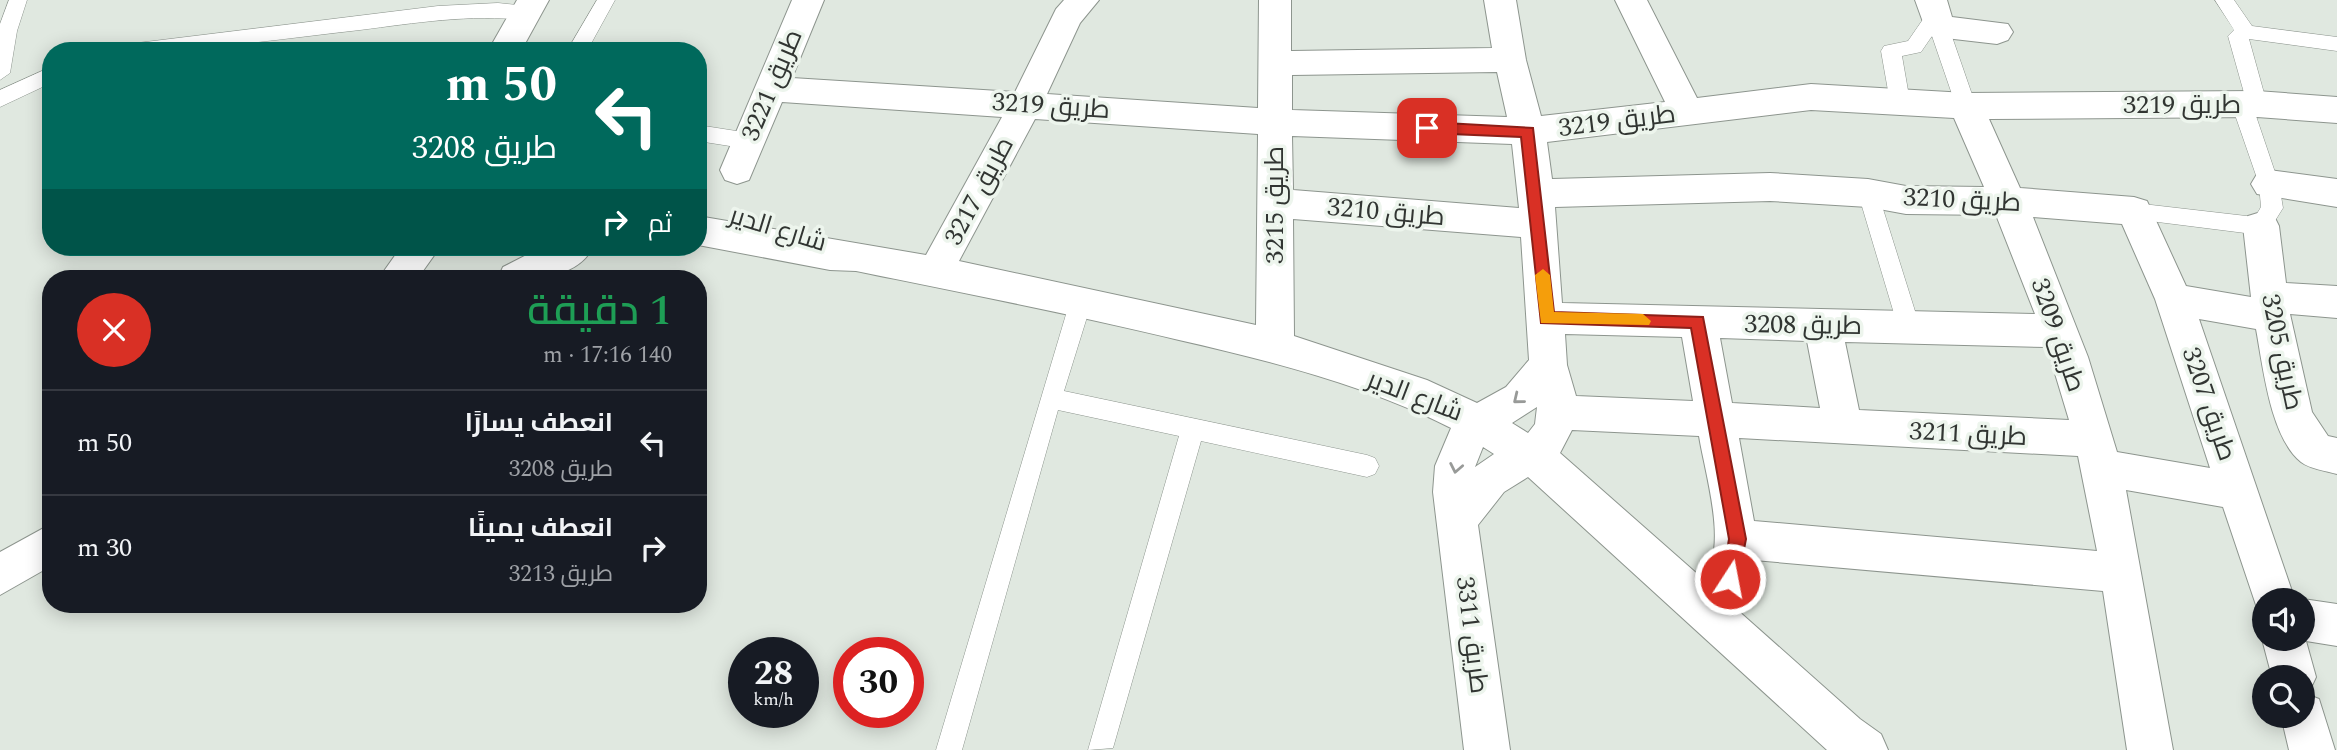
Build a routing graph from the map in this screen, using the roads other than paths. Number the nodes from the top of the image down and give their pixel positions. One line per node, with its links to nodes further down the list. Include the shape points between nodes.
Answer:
1 (18, 0): 21 (lane)
2 (558, 0): 16 (street)
3 (606, 0): 17 (lane)
4 (808, 0): 23 (street, طريق 3221)
5 (1083, 0): 26 (street, طريق 3217, via 1068,17)
6 (1275, 0): 20 (street, طريق 3215)
7 (1500, 0): 19 (street)
8 (1631, 0): 30 (street)
9 (2224, 0): 13 (lane)
10 (529, 6): 14 (lane); 15 (street)
11 (1935, 15): 12 (street); 25 (lane, via 1914,47 1891,51); 28 (lane)
12 (1997, 32)
13 (2246, 32): 18 (lane); 27 (lane, via 2238,36)
14 (203, 42)
15 (509, 42)
16 (537, 42)
17 (582, 42)
18 (2337, 44)
19 (1510, 60): 20 (street); 32 (street)
20 (1275, 63): 31 (street, طريق 3215)
21 (0, 73)
22 (42, 78): 24 (lane)
23 (770, 89): 26 (street, طريق 3219); 34 (street, طريق 3221)
24 (0, 99)
25 (1900, 102): 28 (street, طريق 3219); 30 (street, طريق 3219, via 1811,97)
26 (1026, 104): 31 (street, طريق 3219); 50 (street, طريق 3217)
27 (2250, 105): 28 (street, طريق 3219); 29 (street, طريق 3219); 35 (lane)
28 (1966, 106): 38 (street, طريق 3209)
29 (2337, 110)
30 (1688, 113): 32 (street, طريق 3219)
31 (1275, 122): 32 (street, طريق 3219); 39 (street, طريق 3215)
32 (1528, 131): 41 (street)
33 (707, 137): 34 (lane)
34 (743, 155)
35 (2269, 184): 37 (street); 43 (lane, via 2272,208)
36 (1868, 193): 38 (street, طريق 3210, via 1913,200); 41 (street, طريق 3210, via 1770,187); 58 (lane)
37 (2337, 193)
38 (2008, 201): 42 (street, طريق 3210); 59 (street, طريق 3209)
39 (1275, 203): 41 (street, طريق 3210); 60 (street, طريق 3215)
40 (707, 207): 47 (street, شارع الدير, via 808,235)
41 (1537, 209): 55 (street)
42 (2134, 211): 43 (lane, طريق 3210); 51 (street, طريق 3207)
43 (2261, 226): 54 (street, طريق 3205)
44 (707, 232): 47 (street, شارع الدير)
45 (415, 256): 48 (street)
46 (558, 256): 49 (street)
47 (856, 256): 50 (street, شارع الدير)
48 (403, 270)
49 (531, 270)
50 (935, 272): 52 (street, شارع الدير)
51 (2174, 299): 54 (street); 72 (street, طريق 3207)
52 (1081, 301): 60 (street, شارع الدير); 62 (lane)
53 (2337, 302): 54 (street)
54 (2270, 307): 70 (street, طريق 3205, via 2293,414 2316,450)
55 (1546, 318): 56 (street, طريق 3208); 61 (street)
56 (1698, 322): 57 (street, طريق 3208); 64 (street)
57 (1823, 325): 58 (street, طريق 3208); 66 (street)
58 (1909, 327): 59 (street, طريق 3208)
59 (2059, 331): 68 (street, طريق 3209)
60 (1275, 346): 65 (street, شارع الدير, via 1413,392)
61 (1548, 365): 63 (street, via 1555,380); 65 (street, one-way to 65, via 1520,398)
62 (1050, 398): 67 (lane); 85 (lane)
63 (1558, 412): 64 (street, طريق 3211); 69 (street, via 1545,443)
64 (1714, 419): 66 (street, طريق 3211); 74 (street)
65 (1478, 422): 69 (street, شارع الدير); 73 (street, طريق 3311, one-way to 73, via 1455,466)
66 (1843, 428): 68 (street, طريق 3211)
67 (1192, 429): 71 (lane); 84 (lane)
68 (2097, 453): 72 (street, طريق 3211); 76 (street, طريق 3209)
69 (1532, 455): 73 (street, via 1496,474); 79 (street, شارع الدير, via 1594,505)
70 (2337, 456)
71 (1367, 466)
72 (2239, 491): 78 (street, طريق 3207)
73 (1458, 520): 86 (street, طريق 3311)
74 (1737, 539): 76 (street); 79 (street, via 1730,579)
75 (42, 549): 77 (street)
76 (2119, 573): 87 (street, طريق 3209)
77 (0, 575)
78 (2270, 588)
79 (1705, 610): 83 (street, شارع الدير)
80 (2315, 622): 81 (street)
81 (2337, 625)
82 (2306, 728): 88 (street)
83 (1850, 745)
84 (1100, 748)
85 (949, 750)
86 (1487, 750)
87 (2150, 750)
88 (2312, 750)

